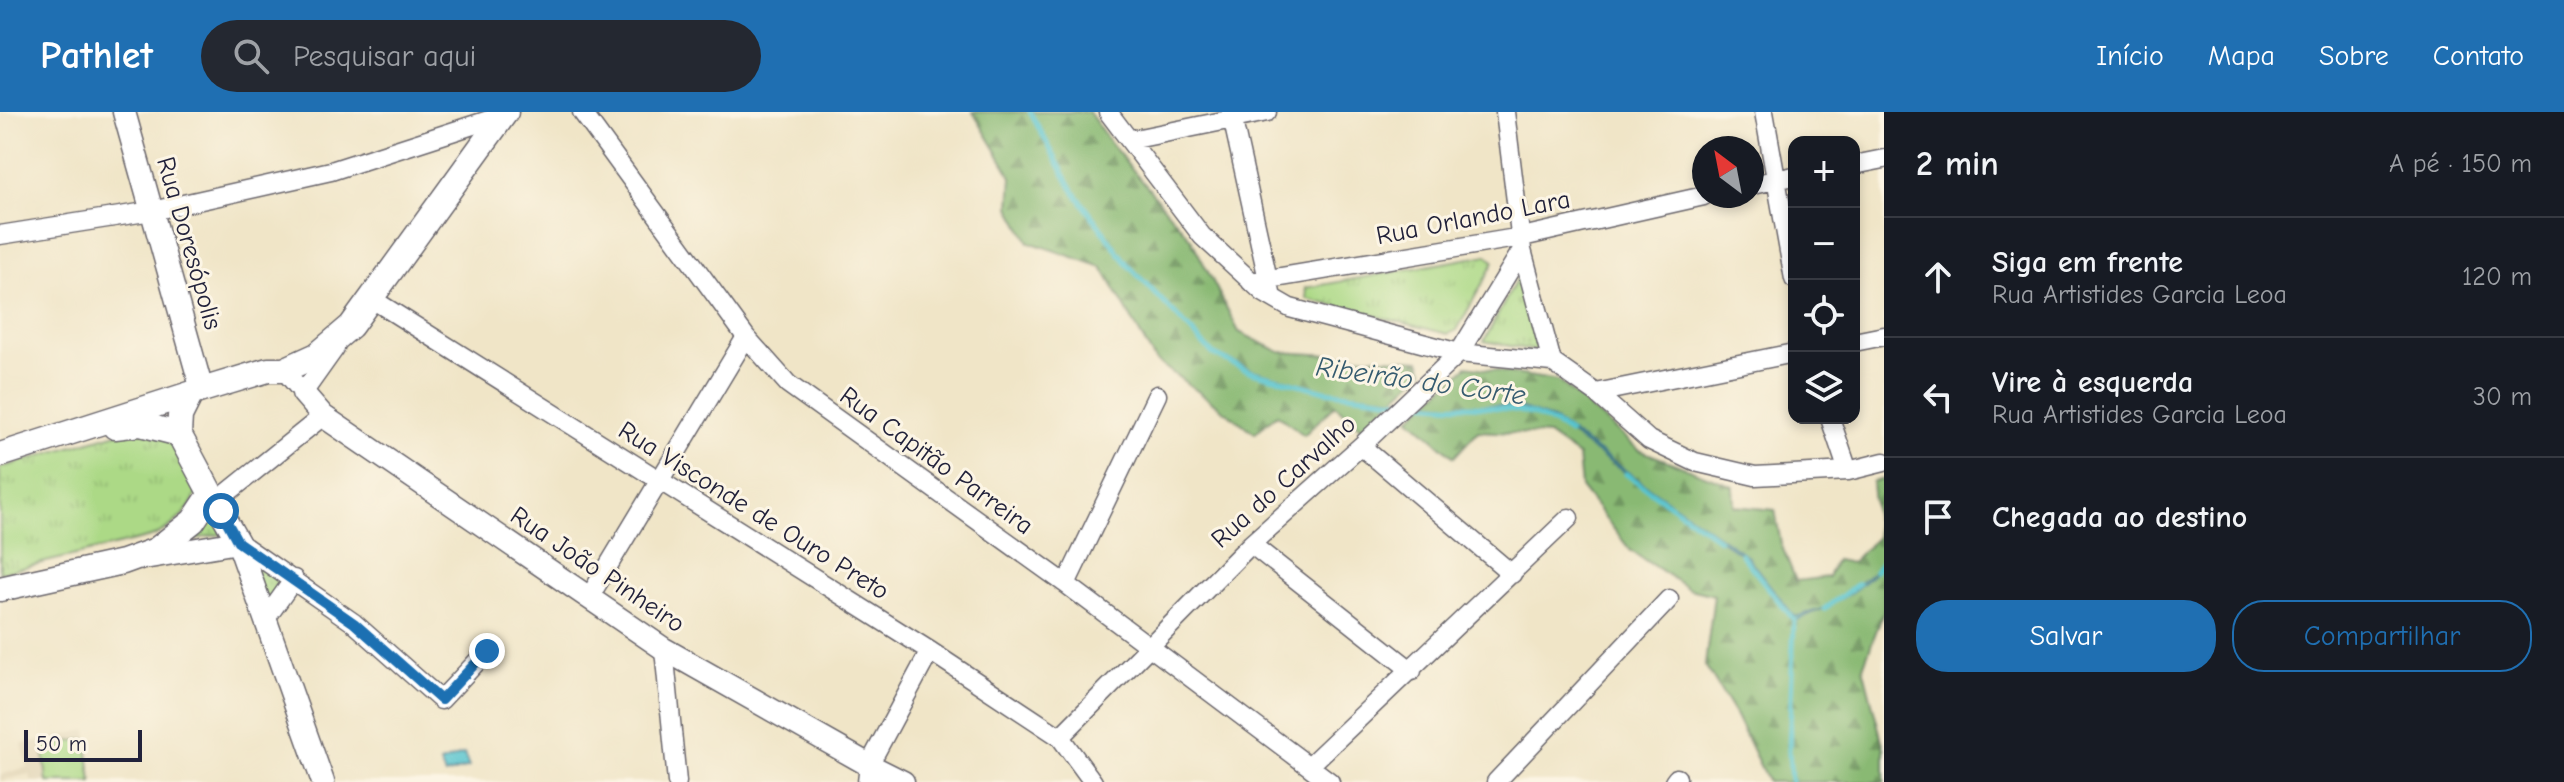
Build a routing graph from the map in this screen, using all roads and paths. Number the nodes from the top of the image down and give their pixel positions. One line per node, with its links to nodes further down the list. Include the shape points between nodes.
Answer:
1 (124, 112): 16 (street, Rua Doresópolis)
2 (582, 112): 23 (street, Rua Capitão Parreira)
3 (1108, 112): 9 (street)
4 (1267, 112): 8 (street)
5 (1505, 112): 18 (street)
6 (1764, 112): 13 (street)
7 (505, 113): 16 (street, via 331,171); 21 (main road)
8 (1232, 116): 9 (street); 20 (street)
9 (1130, 140): 20 (street, via 1202,236)
10 (1884, 159): 11 (street)
11 (1860, 164)
12 (1788, 177): 13 (street)
13 (1775, 180): 14 (street); 19 (street)
14 (1764, 182)
15 (1692, 199): 18 (street, Rua Orlando Lara)
16 (152, 211): 17 (street); 29 (street, Rua Doresópolis)
17 (0, 235)
18 (1522, 244): 20 (street, Rua Orlando Lara); 25 (street, Rua do Carvalho); 27 (street)
19 (1788, 248)
20 (1264, 287): 25 (street, via 1290,308)
21 (372, 299): 28 (main road); 40 (street, Rua Visconde de Ouro Preto)
22 (1884, 336): 24 (street)
23 (746, 337): 40 (street); 48 (street, Rua Capitão Parreira, via 788,384)
24 (1860, 341)
25 (1459, 353): 27 (street); 36 (street, Rua do Carvalho)
26 (1788, 354): 30 (street)
27 (1552, 362): 30 (street)
28 (300, 377): 29 (main road, via 268,370); 32 (street, Rua João Pinheiro)
29 (197, 392): 34 (main road); 35 (main road, via 180,416)
30 (1596, 393): 39 (street, via 1649,440 1695,462 1755,476)
31 (1157, 395): 48 (street)
32 (323, 416): 41 (street); 50 (street, Rua João Pinheiro)
33 (1832, 424): 39 (street)
34 (67, 432): 35 (main road, via 140,424); 37 (main road)
35 (179, 434): 41 (main road)
36 (1361, 446): 44 (street, Rua do Carvalho); 46 (street)
37 (0, 455)
38 (1884, 462): 39 (street)
39 (1848, 471)
40 (659, 481): 50 (street); 56 (street, Rua Visconde de Ouro Preto)
41 (214, 498): 43 (street); 45 (main road, via 156,550)
42 (1569, 518): 46 (street)
43 (238, 542): 45 (street); 47 (street); 52 (street)
44 (1251, 544): 53 (street, Rua do Carvalho); 57 (street)
45 (123, 562): 49 (main road)
46 (1512, 574): 57 (street)
47 (294, 579): 52 (street); 55 (street, via 354,623 441,700)
48 (1066, 584): 53 (street, Rua Capitão Parreira)
49 (0, 589)
50 (590, 596): 54 (street, Rua João Pinheiro)
51 (1669, 599): 66 (street)
52 (265, 620): 61 (street)
53 (1147, 646): 58 (street, Rua do Carvalho); 59 (street, Rua Capitão Parreira)
54 (664, 649): 60 (street, Rua João Pinheiro); 62 (street)
55 (487, 651)
56 (930, 651): 58 (street, Rua Visconde de Ouro Preto); 60 (street)
57 (1412, 671): 59 (street)
58 (1060, 737): 64 (street, Rua Visconde de Ouro Preto)
59 (1309, 766): 65 (street, Rua Capitão Parreira)
60 (868, 774): 63 (street, Rua João Pinheiro)
61 (323, 782)
62 (677, 782)
63 (903, 782)
64 (1093, 782)
65 (1330, 782)
66 (1496, 782)

